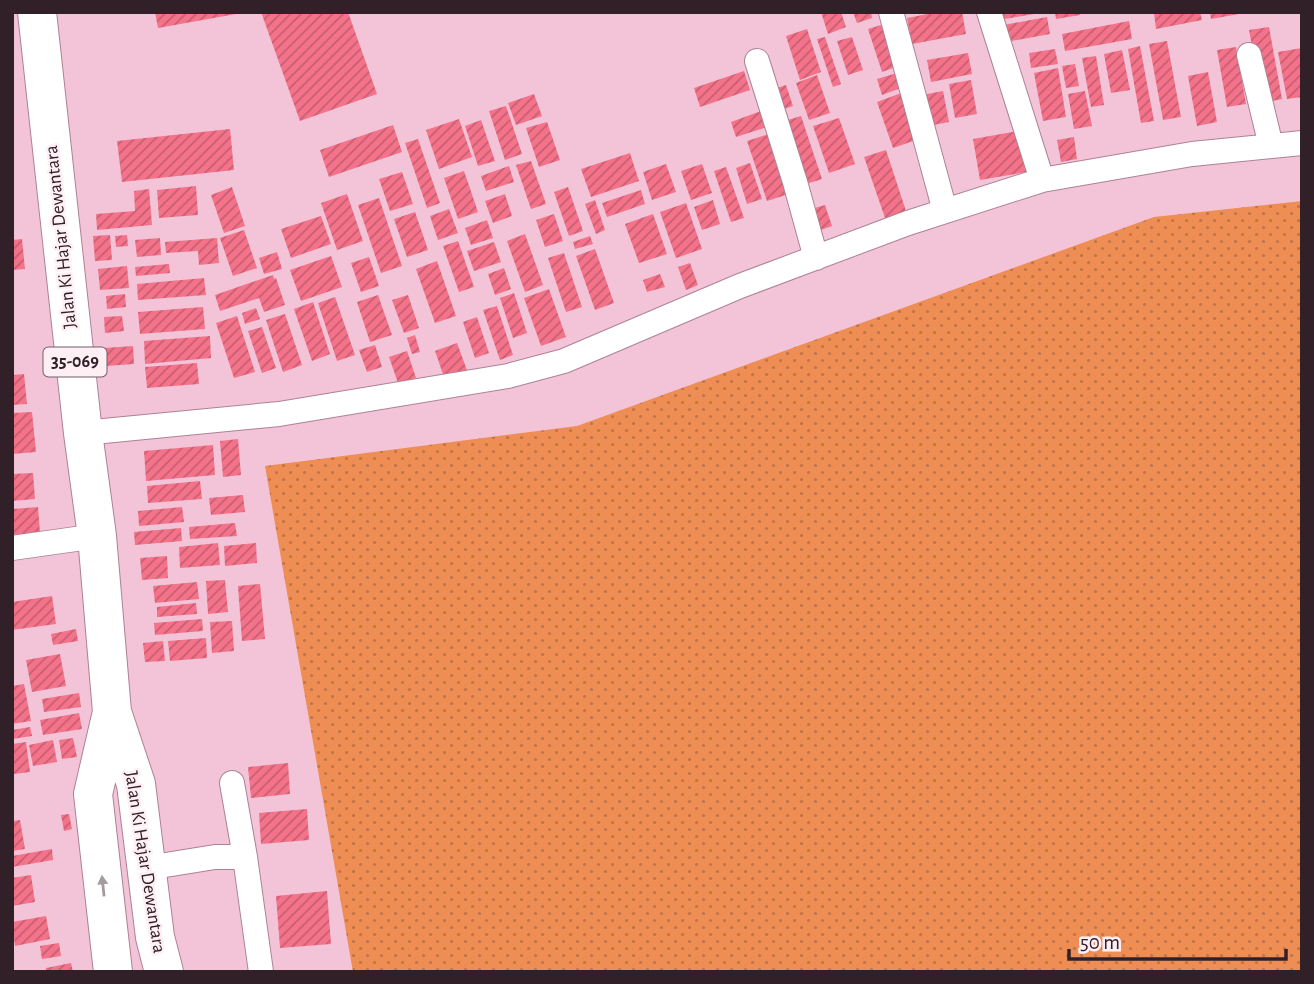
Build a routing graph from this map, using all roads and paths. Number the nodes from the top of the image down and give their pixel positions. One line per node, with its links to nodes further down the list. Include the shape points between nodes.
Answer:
1 (37, 12): 11 (main road, Jalan Ki Hajar Dewantara / 35-069)
2 (891, 12): 9 (street)
3 (989, 12): 8 (street)
4 (1249, 55): 7 (street)
5 (757, 61): 10 (street)
6 (1302, 143): 7 (street)
7 (1271, 146): 8 (street, via 1192,154)
8 (1042, 180): 9 (street)
9 (945, 211): 10 (street)
10 (816, 258): 11 (street, via 564,361 508,376 279,414)
11 (83, 433): 12 (main road, Jalan Ki Hajar Dewantara / 35-069)
12 (97, 536): 13 (street); 14 (main road, Jalan Ki Hajar Dewantara / 35-069)
13 (12, 548)
14 (112, 712): 17 (main road, Jalan Ki Hajar Dewantara / 35-069); 19 (main road, Jalan Ki Hajar Dewantara / 35-069, one-way to 14, via 93,794)
15 (232, 783): 16 (street)
16 (245, 857): 17 (street); 20 (street)
17 (159, 866): 18 (main road, Jalan Ki Hajar Dewantara / 35-069)
18 (159, 954)
19 (112, 963)
20 (261, 972)

